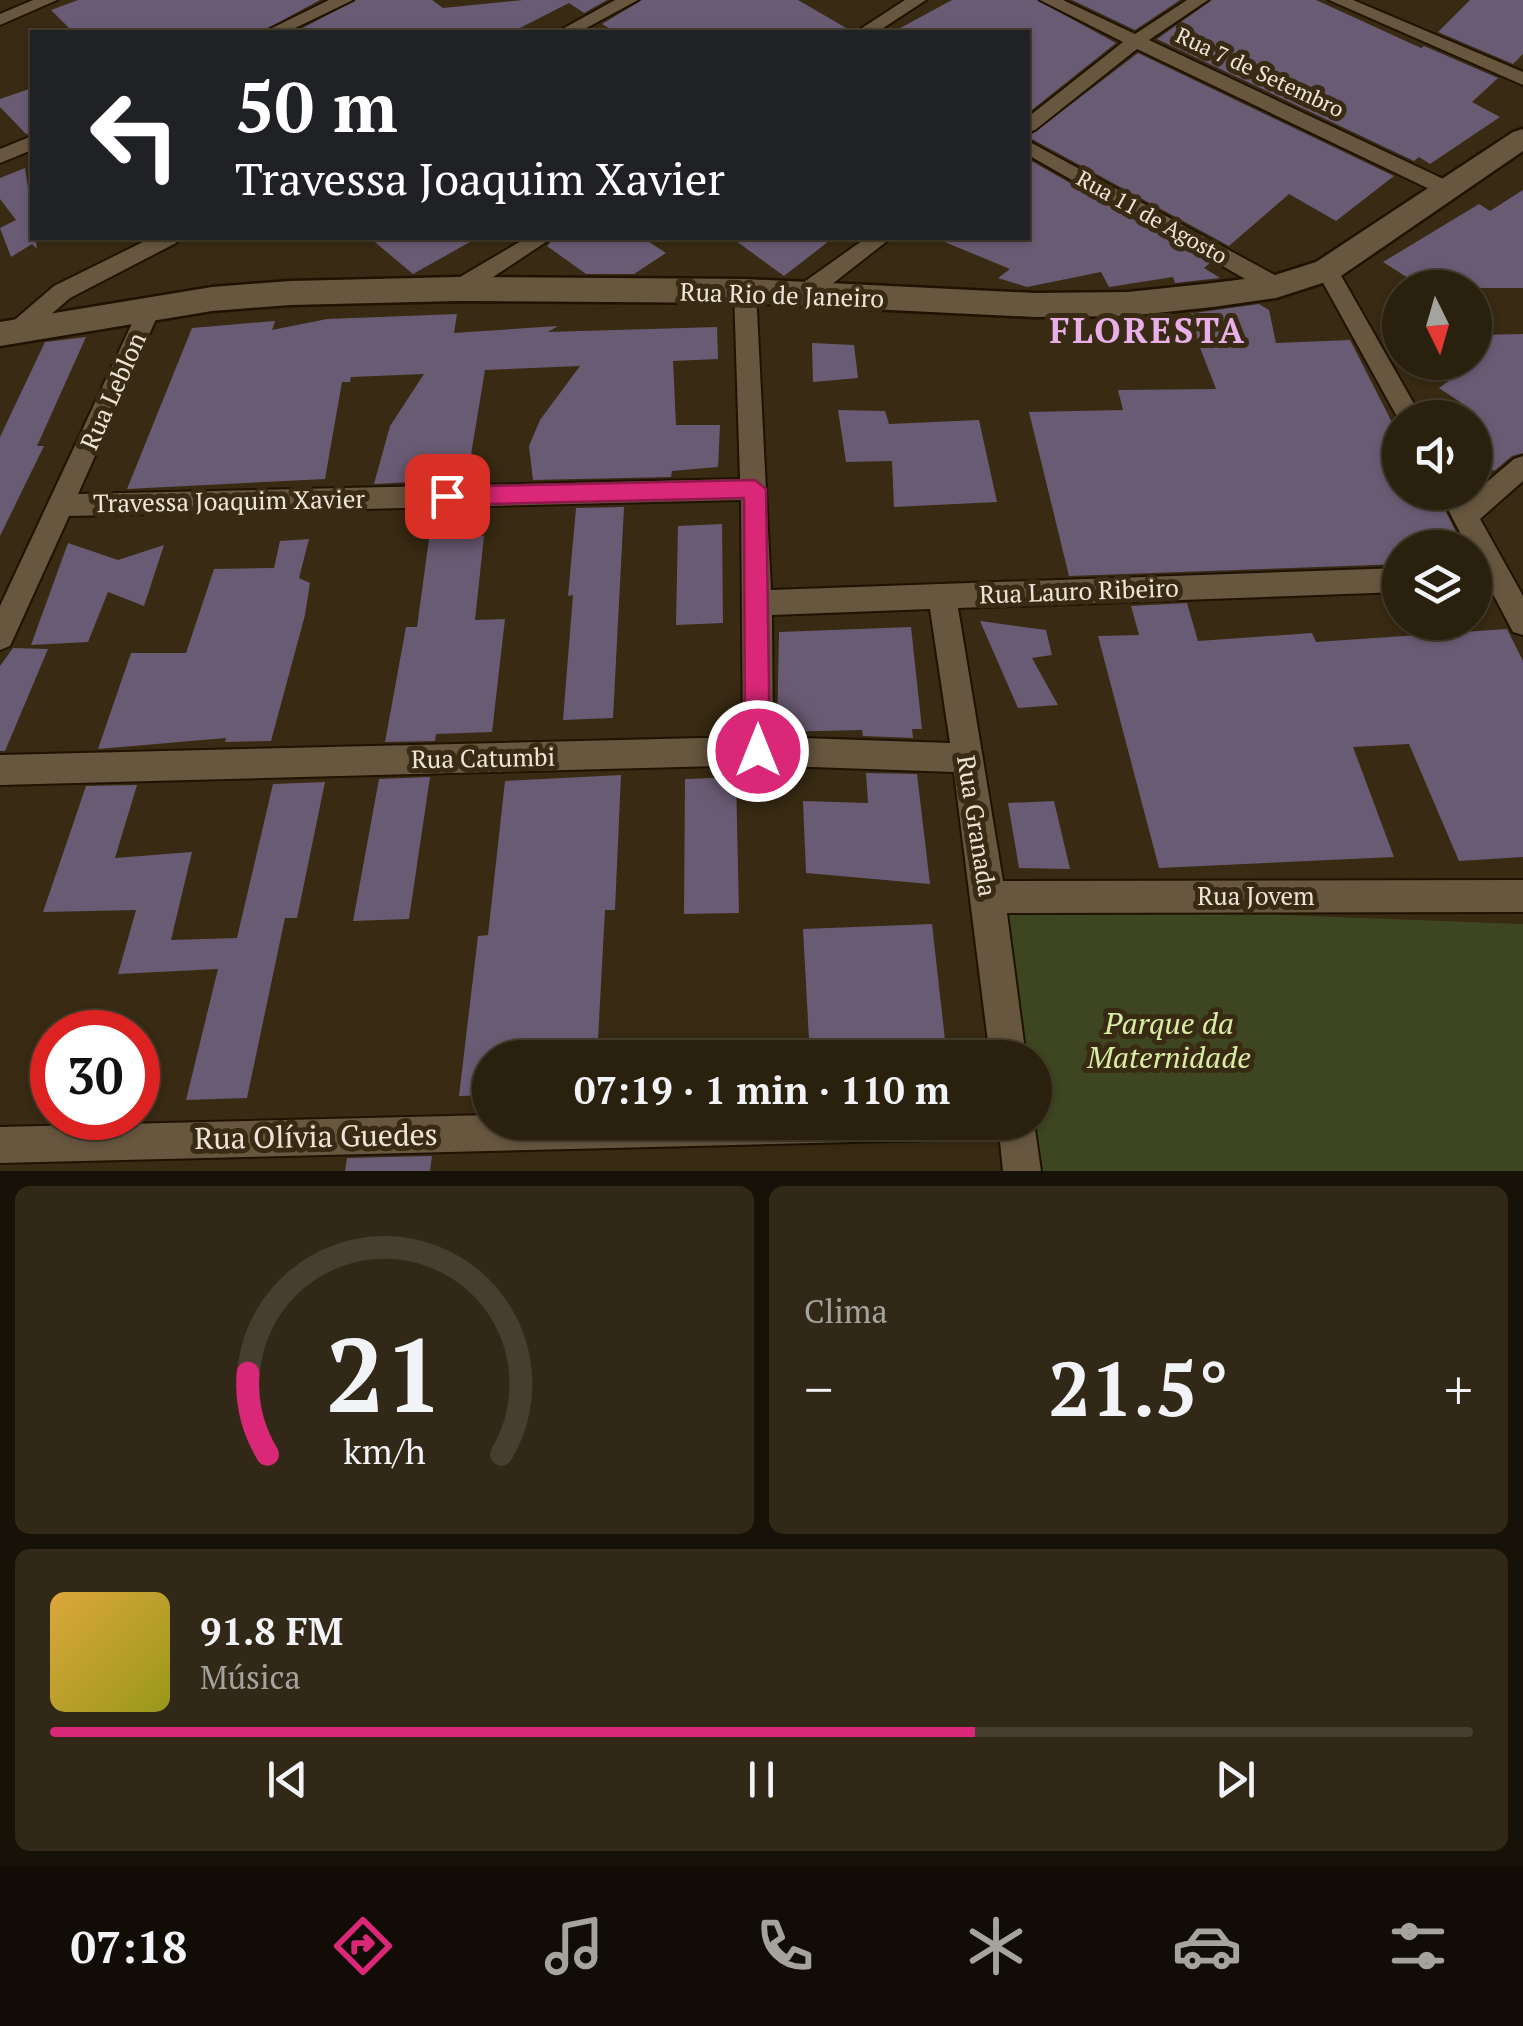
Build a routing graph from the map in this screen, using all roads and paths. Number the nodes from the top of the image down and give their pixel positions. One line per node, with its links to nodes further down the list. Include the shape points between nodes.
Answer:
1 (48, 0): 8 (street)
2 (344, 0): 9 (street)
3 (630, 0): 10 (street)
4 (917, 0): 11 (street)
5 (1049, 0): 12 (street, Rua 7 de Setembro)
6 (1199, 0): 12 (street)
7 (1338, 0): 13 (street)
8 (0, 20)
9 (277, 30)
10 (570, 30)
11 (869, 30)
12 (1136, 42): 14 (street); 19 (street, Rua 7 de Setembro)
13 (1523, 80)
14 (1030, 124)
15 (1523, 138): 19 (main road, Rua Rio de Janeiro)
16 (30, 143): 18 (street)
17 (1030, 149): 24 (street, Rua 11 de Agosto)
18 (0, 157)
19 (1449, 190): 23 (main road, Rua Rio de Janeiro)
20 (164, 240): 29 (street, via 62,292)
21 (537, 240): 25 (street)
22 (877, 240): 27 (street)
23 (1327, 270): 24 (main road, Rua Rio de Janeiro); 30 (street)
24 (1276, 286): 27 (main road, Rua Rio de Janeiro, via 1128,304)
25 (458, 290): 26 (main road, Rua Rio de Janeiro); 28 (main road, Rua Rio de Janeiro, via 290,293)
26 (745, 292): 27 (main road, Rua Rio de Janeiro); 33 (street)
27 (805, 293)
28 (150, 308): 29 (main road, Rua Rio de Janeiro); 34 (street, Rua Leblon)
29 (9, 331)
30 (1400, 400)
31 (1523, 466): 32 (street)
32 (1492, 484)
33 (755, 489): 34 (street, Travessa Joaquim Xavier); 38 (street)
34 (62, 505): 40 (street, Rua Leblon)
35 (1382, 581): 37 (street, Rua Lauro Ribeiro)
36 (1492, 584): 39 (street)
37 (942, 596): 38 (street, Rua Lauro Ribeiro); 42 (street, Rua Granada)
38 (758, 603): 41 (street)
39 (1523, 623)
40 (0, 637)
41 (758, 751): 42 (street, Rua Catumbi); 43 (street, Rua Catumbi)
42 (966, 758): 45 (street, Rua Granada)
43 (0, 770)
44 (1523, 896): 45 (street, Rua Jovem)
45 (989, 897): 46 (street, Rua Granada)
46 (1006, 1040)
47 (472, 1133): 49 (street, Rua Olívia Guedes)
48 (1018, 1140): 50 (street)
49 (0, 1145)
50 (1022, 1171)

